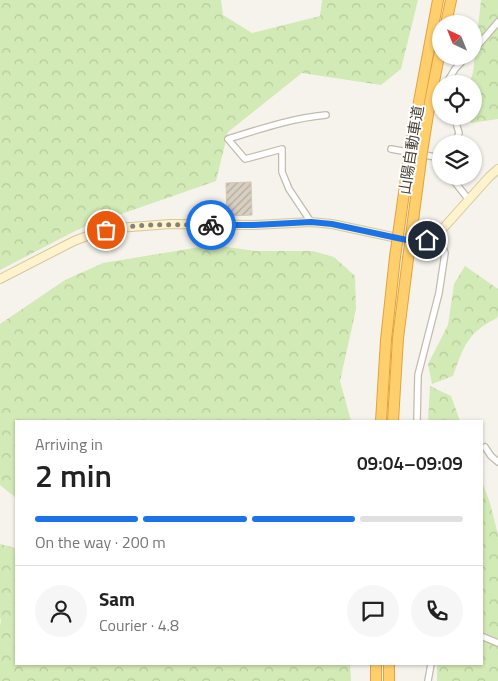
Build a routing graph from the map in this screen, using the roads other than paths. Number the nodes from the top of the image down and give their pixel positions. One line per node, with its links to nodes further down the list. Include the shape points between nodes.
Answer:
1 (438, 0): 16 (highway, 山陽自動車道, bridge, via 410,150 395,257)
2 (451, 0): 3 (highway)
3 (448, 15)
4 (498, 22): 5 (street)
5 (482, 41)
6 (437, 65): 17 (highway, 山陽自動車道, bridge, via 422,152 398,338)
7 (326, 115): 13 (street, via 267,126 228,139 245,158 282,149 282,172)
8 (391, 149): 9 (street)
9 (432, 156)
10 (498, 169): 12 (street)
11 (457, 185): 12 (street)
12 (469, 200): 14 (street)
13 (311, 222): 14 (street, via 416,242); 15 (street, via 118,228 74,241)
14 (438, 234): 18 (street, via 445,253 439,292 418,374)
15 (0, 280)
16 (381, 420)
17 (393, 420)
18 (417, 420)
19 (485, 447): 20 (street)
20 (498, 462)
21 (483, 637): 22 (street)
22 (498, 643)
23 (376, 665): 26 (highway)
24 (389, 665): 27 (highway)
25 (430, 665): 28 (street)
26 (376, 681)
27 (389, 681)
28 (428, 681)

